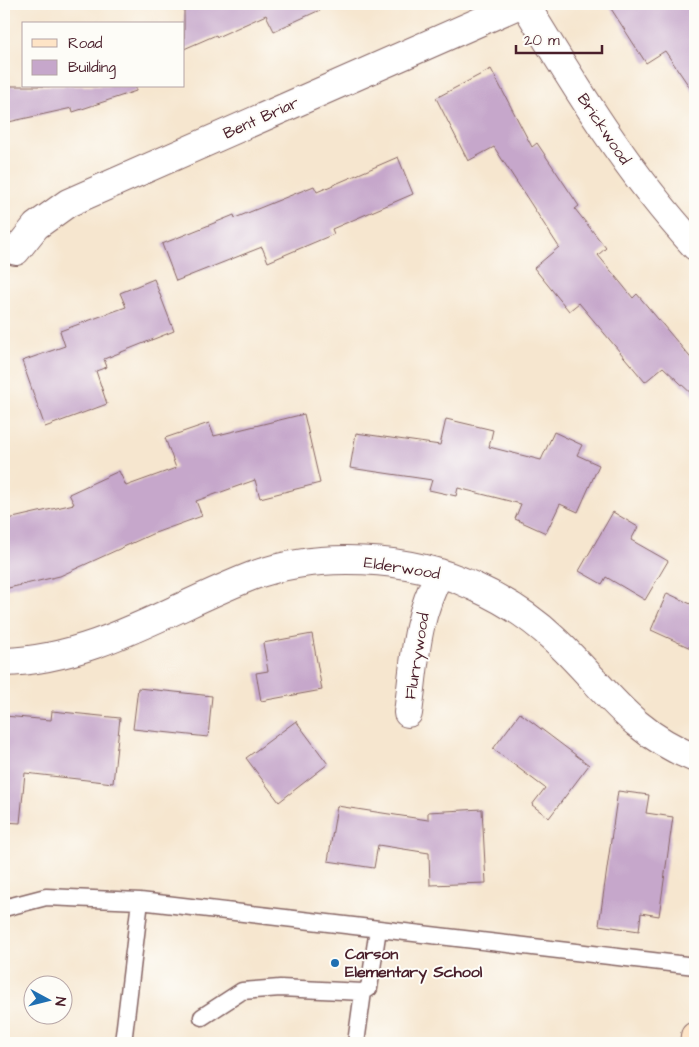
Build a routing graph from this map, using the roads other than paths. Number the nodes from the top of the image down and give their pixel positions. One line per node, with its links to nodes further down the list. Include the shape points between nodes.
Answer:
1 (520, 4): 4 (street, Bent Briar, via 68,203 36,226)
2 (525, 4): 3 (street, Brickwood, via 565,71 632,169)
3 (695, 246)
4 (16, 251)
5 (440, 573): 6 (street, Elderwood, via 383,562 351,560 286,567 254,576 77,649); 7 (street, Flurrywood, via 420,618); 8 (street, Elderwood, via 494,596 528,618 554,639 620,710 650,735)
6 (4, 662)
7 (408, 712)
8 (695, 758)
9 (140, 901): 10 (lane, via 46,897); 11 (lane); 16 (lane)
10 (4, 908)
11 (378, 929): 12 (lane); 13 (lane, via 368,988)
12 (695, 966)
13 (363, 992): 14 (lane, via 280,988 242,991); 17 (lane)
14 (202, 1017)
15 (695, 1036): 18 (street)
16 (124, 1043)
17 (356, 1043)
18 (694, 1043)

